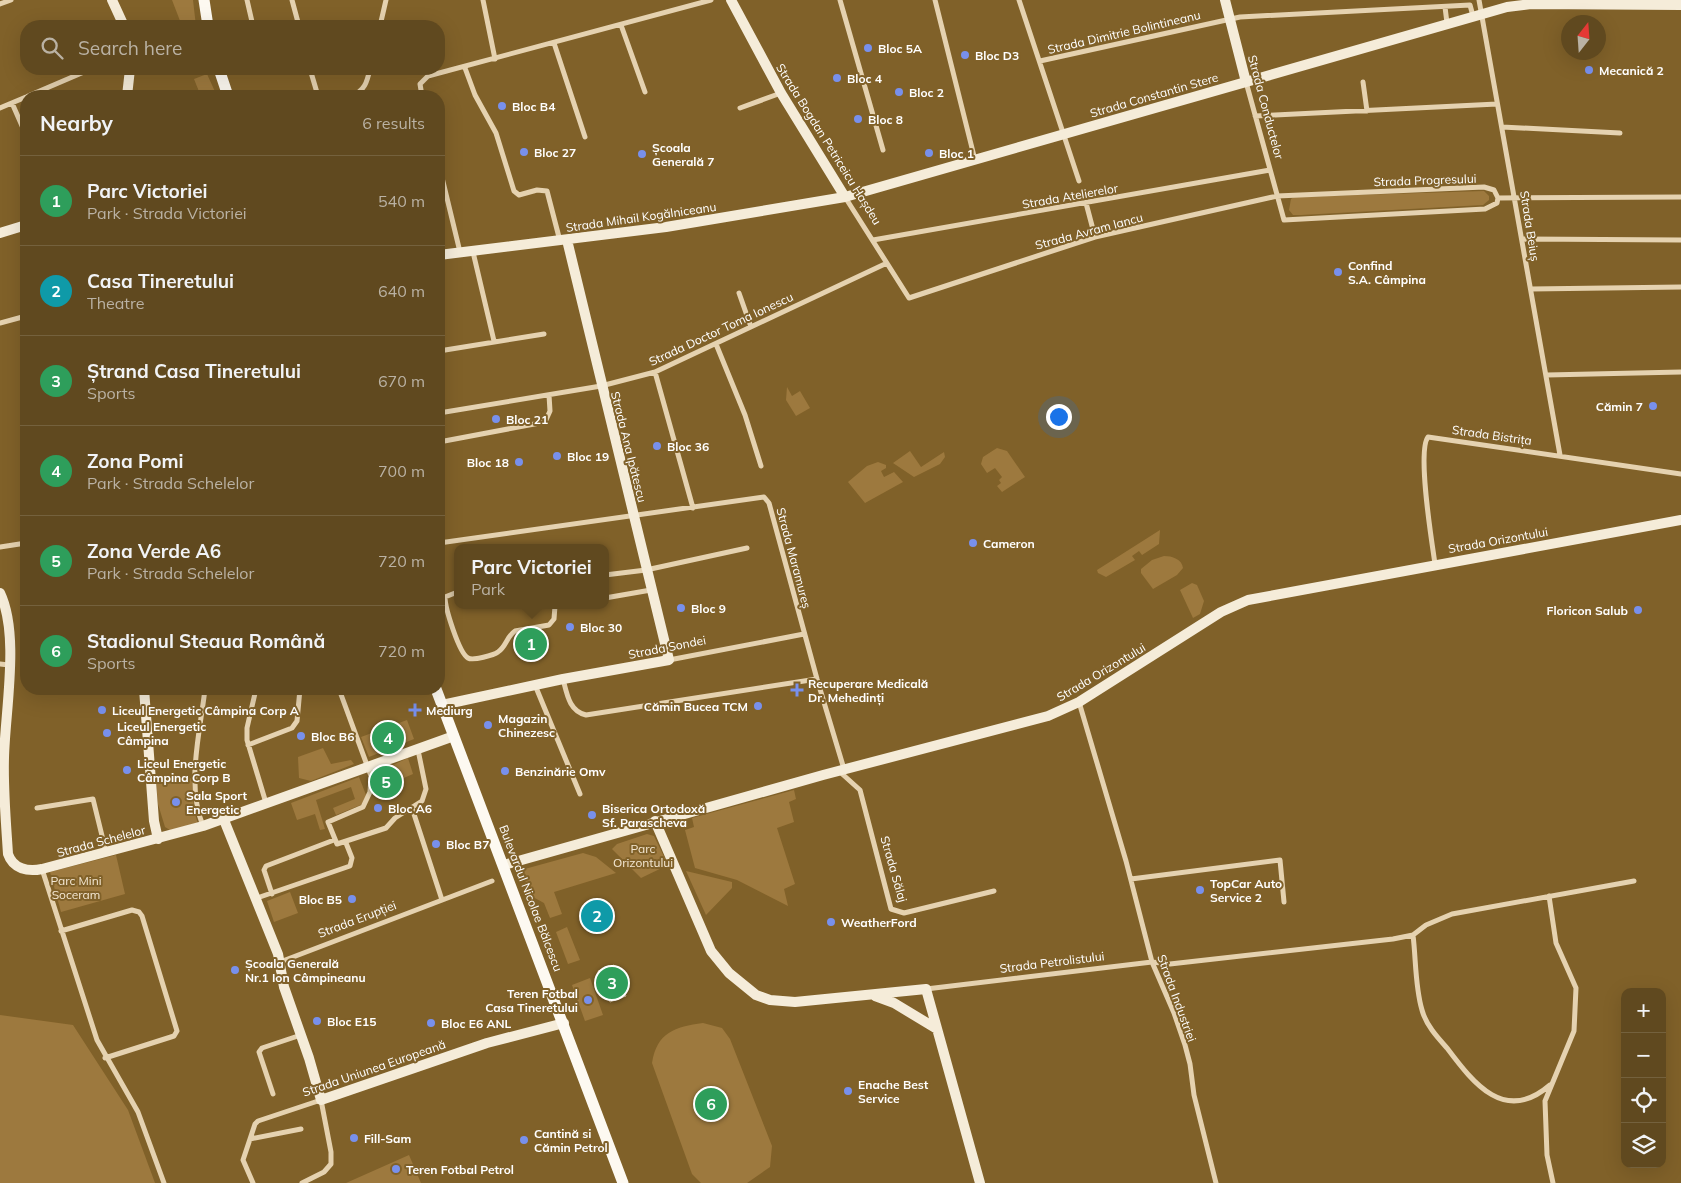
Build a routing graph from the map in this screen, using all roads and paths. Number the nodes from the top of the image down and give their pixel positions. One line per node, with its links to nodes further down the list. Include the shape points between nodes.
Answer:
1 (11, 0): 17 (street)
2 (112, 0): 22 (street)
3 (204, 0): 23 (main road)
4 (247, 0): 24 (street)
5 (292, 0): 25 (street)
6 (386, 0): 26 (street)
7 (483, 0): 30 (street)
8 (711, 0): 28 (street)
9 (731, 0): 49 (street, Strada Bogdan Petriceicu Hașdeu)
10 (840, 0): 62 (street)
11 (935, 0): 63 (street)
12 (1019, 0): 31 (street)
13 (1225, 0): 21 (street, Strada Conductelor)
14 (1479, 0): 20 (street, Strada Beiuș)
15 (1470, 2): 19 (street, Strada Dimitrie Bolintineanu); 20 (street, Strada Dimitrie Bolintineanu)
16 (1612, 3): 18 (street, Strada Constantin Stere); 20 (street, Strada Constantin Stere, via 1531,4)
17 (0, 4)
18 (1681, 5)
19 (1445, 7): 21 (street, Strada Dimitrie Bolintineanu); 27 (street)
20 (1475, 16): 27 (street, Strada Constantin Stere); 52 (street, Strada Beiuș)
21 (1230, 19): 31 (street, Strada Dimitrie Bolintineanu); 40 (street, Strada Conductelor)
22 (121, 20)
23 (207, 20)
24 (252, 20)
25 (297, 20)
26 (381, 20)
27 (1447, 23): 40 (street, Strada Constantin Stere)
28 (621, 25): 29 (street); 48 (street)
29 (554, 43): 30 (street); 61 (street)
30 (496, 59): 32 (street)
31 (1040, 61): 59 (street)
32 (465, 68): 33 (street); 79 (street, via 475,95 496,133 514,191 519,196 537,190 547,191)
33 (445, 72)
34 (77, 75): 42 (street)
35 (129, 75): 43 (street)
36 (221, 75): 44 (main road)
37 (312, 75): 45 (street)
38 (368, 75): 46 (street)
39 (433, 75): 47 (street, via 421,81)
40 (1246, 82): 56 (street, Strada Conductelor); 59 (street, Strada Constantin Stere)
41 (1363, 82): 55 (street)
42 (43, 90)
43 (128, 90)
44 (226, 90)
45 (316, 90)
46 (362, 90)
47 (421, 90)
48 (645, 92)
49 (781, 93): 54 (street); 68 (street, Strada Bogdan Petriceicu Hașdeu)
50 (20, 100): 51 (street)
51 (12, 103): 53 (street); 57 (street)
52 (1497, 104): 55 (street); 58 (street, Strada Beiuș)
53 (0, 108)
54 (740, 108)
55 (1367, 111): 56 (street)
56 (1255, 116): 64 (street, Strada Conductelor)
57 (20, 122)
58 (1502, 127): 60 (street); 69 (street, Strada Beiuș)
59 (1064, 133): 63 (street, Strada Constantin Stere); 65 (street)
60 (1620, 133)
61 (585, 137)
62 (883, 150)
63 (975, 160): 68 (street, Strada Constantin Stere)
64 (1270, 170): 67 (street, Strada Conductelor); 72 (street, Strada Atelierelor)
65 (1079, 181)
66 (445, 190): 81 (street)
67 (1277, 196): 71 (street, Strada Progresului, via 1484,187 1494,190); 71 (street, Strada Conductelor, via 1284,220 1485,209 1497,204); 75 (street, Strada Avram Iancu)
68 (845, 197): 77 (street, Strada Bogdan Petriceicu Hașdeu); 79 (street, Strada Mihail Kogălniceanu, via 679,226)
69 (1515, 197): 70 (street); 71 (street); 76 (street, Strada Beiuș)
70 (1681, 197)
71 (1498, 198)
72 (1086, 203): 75 (street); 77 (street, Strada Atelierelor)
73 (20, 227): 74 (street)
74 (0, 233)
75 (1095, 237): 87 (street, Strada Avram Iancu)
76 (1522, 239): 78 (street); 85 (street, Strada Beiuș)
77 (874, 240): 83 (street, Strada Bogdan Petriceicu Hașdeu)
78 (1681, 240)
79 (564, 241): 80 (street, Strada Mihail Kogălniceanu); 98 (street, Strada Ana Ipătescu)
80 (472, 252): 81 (street, Strada Mihail Kogălniceanu); 92 (street)
81 (460, 253): 82 (street, Strada Mihail Kogălniceanu)
82 (445, 254)
83 (887, 263): 87 (street, Strada Bogdan Petriceicu Hașdeu); 90 (street, Strada Doctor Toma Ionescu)
84 (1681, 287): 85 (street)
85 (1531, 289): 97 (street, Strada Beiuș)
86 (739, 293): 90 (street)
87 (909, 298)
88 (20, 318): 89 (street)
89 (0, 323)
90 (751, 327): 93 (street, Strada Doctor Toma Ionescu)
91 (544, 334): 92 (street)
92 (494, 341): 94 (street)
93 (716, 344): 95 (street, Strada Doctor Toma Ionescu); 103 (street, via 745,415)
94 (445, 350)
95 (655, 372): 98 (street, Strada Doctor Toma Ionescu); 105 (street)
96 (1681, 372): 97 (street)
97 (1547, 375): 102 (street, Strada Beiuș)
98 (601, 386): 99 (street, Strada Doctor Toma Ionescu); 106 (street, Strada Ana Ipătescu)
99 (549, 395): 100 (street, Strada Doctor Toma Ionescu); 101 (street, via 550,411 545,422)
100 (445, 412)
101 (445, 441)
102 (1560, 455): 104 (street, Strada Bistrița); 112 (street, Strada Bistrița, via 1428,437 1424,452)
103 (761, 466)
104 (1681, 474)
105 (693, 508): 106 (street, Strada Maramureș); 120 (street, Strada Maramureș, via 761,496 768,500)
106 (633, 516): 108 (street, Strada Maramureș); 113 (street, Strada Ana Ipătescu)
107 (1681, 520): 112 (street, Strada Orizontului)
108 (445, 542)
109 (20, 544): 110 (street)
110 (0, 547)
111 (747, 548): 113 (street)
112 (1435, 564): 132 (street, Strada Orizontului, via 1248,600 1221,612)
113 (646, 570): 114 (street); 115 (street, Strada Ana Ipătescu)
114 (609, 575)
115 (651, 590): 117 (street); 121 (street, Strada Ana Ipătescu)
116 (0, 593): 122 (street, Strada Schelelor, via 8,612)
117 (609, 597)
118 (445, 604): 119 (street, via 458,641 466,656 472,659 497,653 515,631 549,625 554,619)
119 (554, 609)
120 (804, 634): 121 (street, Strada Sondei); 124 (street, Strada Maramureș)
121 (669, 660): 123 (street, Strada Sondei)
122 (5, 665): 151 (street, Strada Schelelor, via 4,772 8,854 21,869)
123 (563, 679): 124 (street, via 570,704 586,715); 125 (street, Strada Sondei)
124 (817, 679): 138 (street, Strada Maramureș)
125 (535, 685): 133 (street, Strada Sondei); 139 (street)
126 (144, 695): 146 (street)
127 (204, 695): 145 (street, via 194,788)
128 (255, 695): 135 (street, via 247,728)
129 (299, 695): 135 (street, via 297,720 292,728)
130 (341, 695): 137 (street)
131 (438, 695): 133 (main road, Bulevardul Nicolae Bălcescu)
132 (1079, 702): 138 (street, Strada Orizontului, via 1048,716); 152 (street, Strada Industriei)
133 (442, 706): 134 (main road, Bulevardul Nicolae Bălcescu)
134 (454, 736): 136 (street, Strada Schelelor); 150 (main road, Bulevardul Nicolae Bălcescu)
135 (248, 745): 140 (street)
136 (418, 750): 137 (street, Strada Schelelor); 142 (street, via 426,789 422,801)
137 (369, 768): 140 (street, Strada Schelelor); 147 (street, via 372,785 363,807 328,822)
138 (841, 770): 144 (street, Strada Orizontului); 155 (street, Strada Sălaj, via 860,790 891,909 904,913)
139 (580, 794)
140 (266, 804): 143 (street, Strada Schelelor)
141 (37, 808): 149 (street, via 93,799)
142 (412, 808): 148 (street, via 386,828); 159 (street)
143 (224, 820): 145 (street, Strada Schelelor); 158 (street)
144 (655, 821): 150 (street, Strada Orizontului); 166 (street, Strada Petrolistului, via 711,950 724,969 742,984 762,998 778,1002)
145 (203, 826): 146 (street, Strada Schelelor)
146 (158, 839): 149 (street, Strada Schelelor)
147 (334, 840): 148 (street, via 339,845); 156 (street, via 266,866 264,870)
148 (346, 843): 156 (street, via 352,860 350,866)
149 (106, 852): 151 (street, Strada Schelelor)
150 (504, 865): 167 (main road, Bulevardul Nicolae Bălcescu)
151 (42, 869): 161 (street)
152 (1131, 879): 160 (street, via 1280,860); 164 (street, Strada Industriei)
153 (492, 881): 159 (street, Strada Erupției)
154 (1634, 881): 157 (street, Strada Petrolistului)
155 (994, 891)
156 (272, 894): 158 (street)
157 (1549, 896): 162 (street, Strada Petrolistului, via 1452,914 1426,925); 171 (street, via 1556,943 1576,988 1574,1031 1564,1060)
158 (257, 898): 163 (street)
159 (442, 900): 163 (street, Strada Erupției)
160 (1284, 902)
161 (62, 931): 170 (street); 170 (street, via 132,910 142,916 177,1031 174,1036)
162 (1413, 935): 164 (street, Strada Petrolistului, via 1170,964); 171 (street, via 1421,1009 1426,1021 1471,1078 1483,1091 1514,1101 1539,1094)
163 (280, 962): 169 (street, via 284,987)
164 (1152, 962): 165 (street, Strada Petrolistului); 181 (street, Strada Industriei, via 1185,1045)
165 (926, 989): 166 (street, Strada Petrolistului); 168 (street)
166 (869, 995): 168 (street, via 887,1000)
167 (564, 1023): 173 (street, Strada Uniunea Europeană, via 487,1043); 179 (main road, Bulevardul Nicolae Bălcescu)
168 (937, 1029): 180 (street)
169 (301, 1035): 172 (street, via 262,1048 259,1052); 173 (street)
170 (105, 1058): 176 (street, via 138,1112)
171 (1550, 1084): 182 (street, via 1545,1101 1546,1155)
172 (273, 1094)
173 (321, 1100): 175 (street, Strada Uniunea Europeană, via 258,1121); 178 (street, via 331,1152 330,1164 324,1172)
174 (301, 1129): 175 (street)
175 (250, 1139): 177 (street, Strada Uniunea Europeană, via 243,1160)
176 (164, 1183)
177 (253, 1183)
178 (302, 1183)
179 (623, 1183)
180 (980, 1183)
181 (1216, 1183)
182 (1552, 1183)

